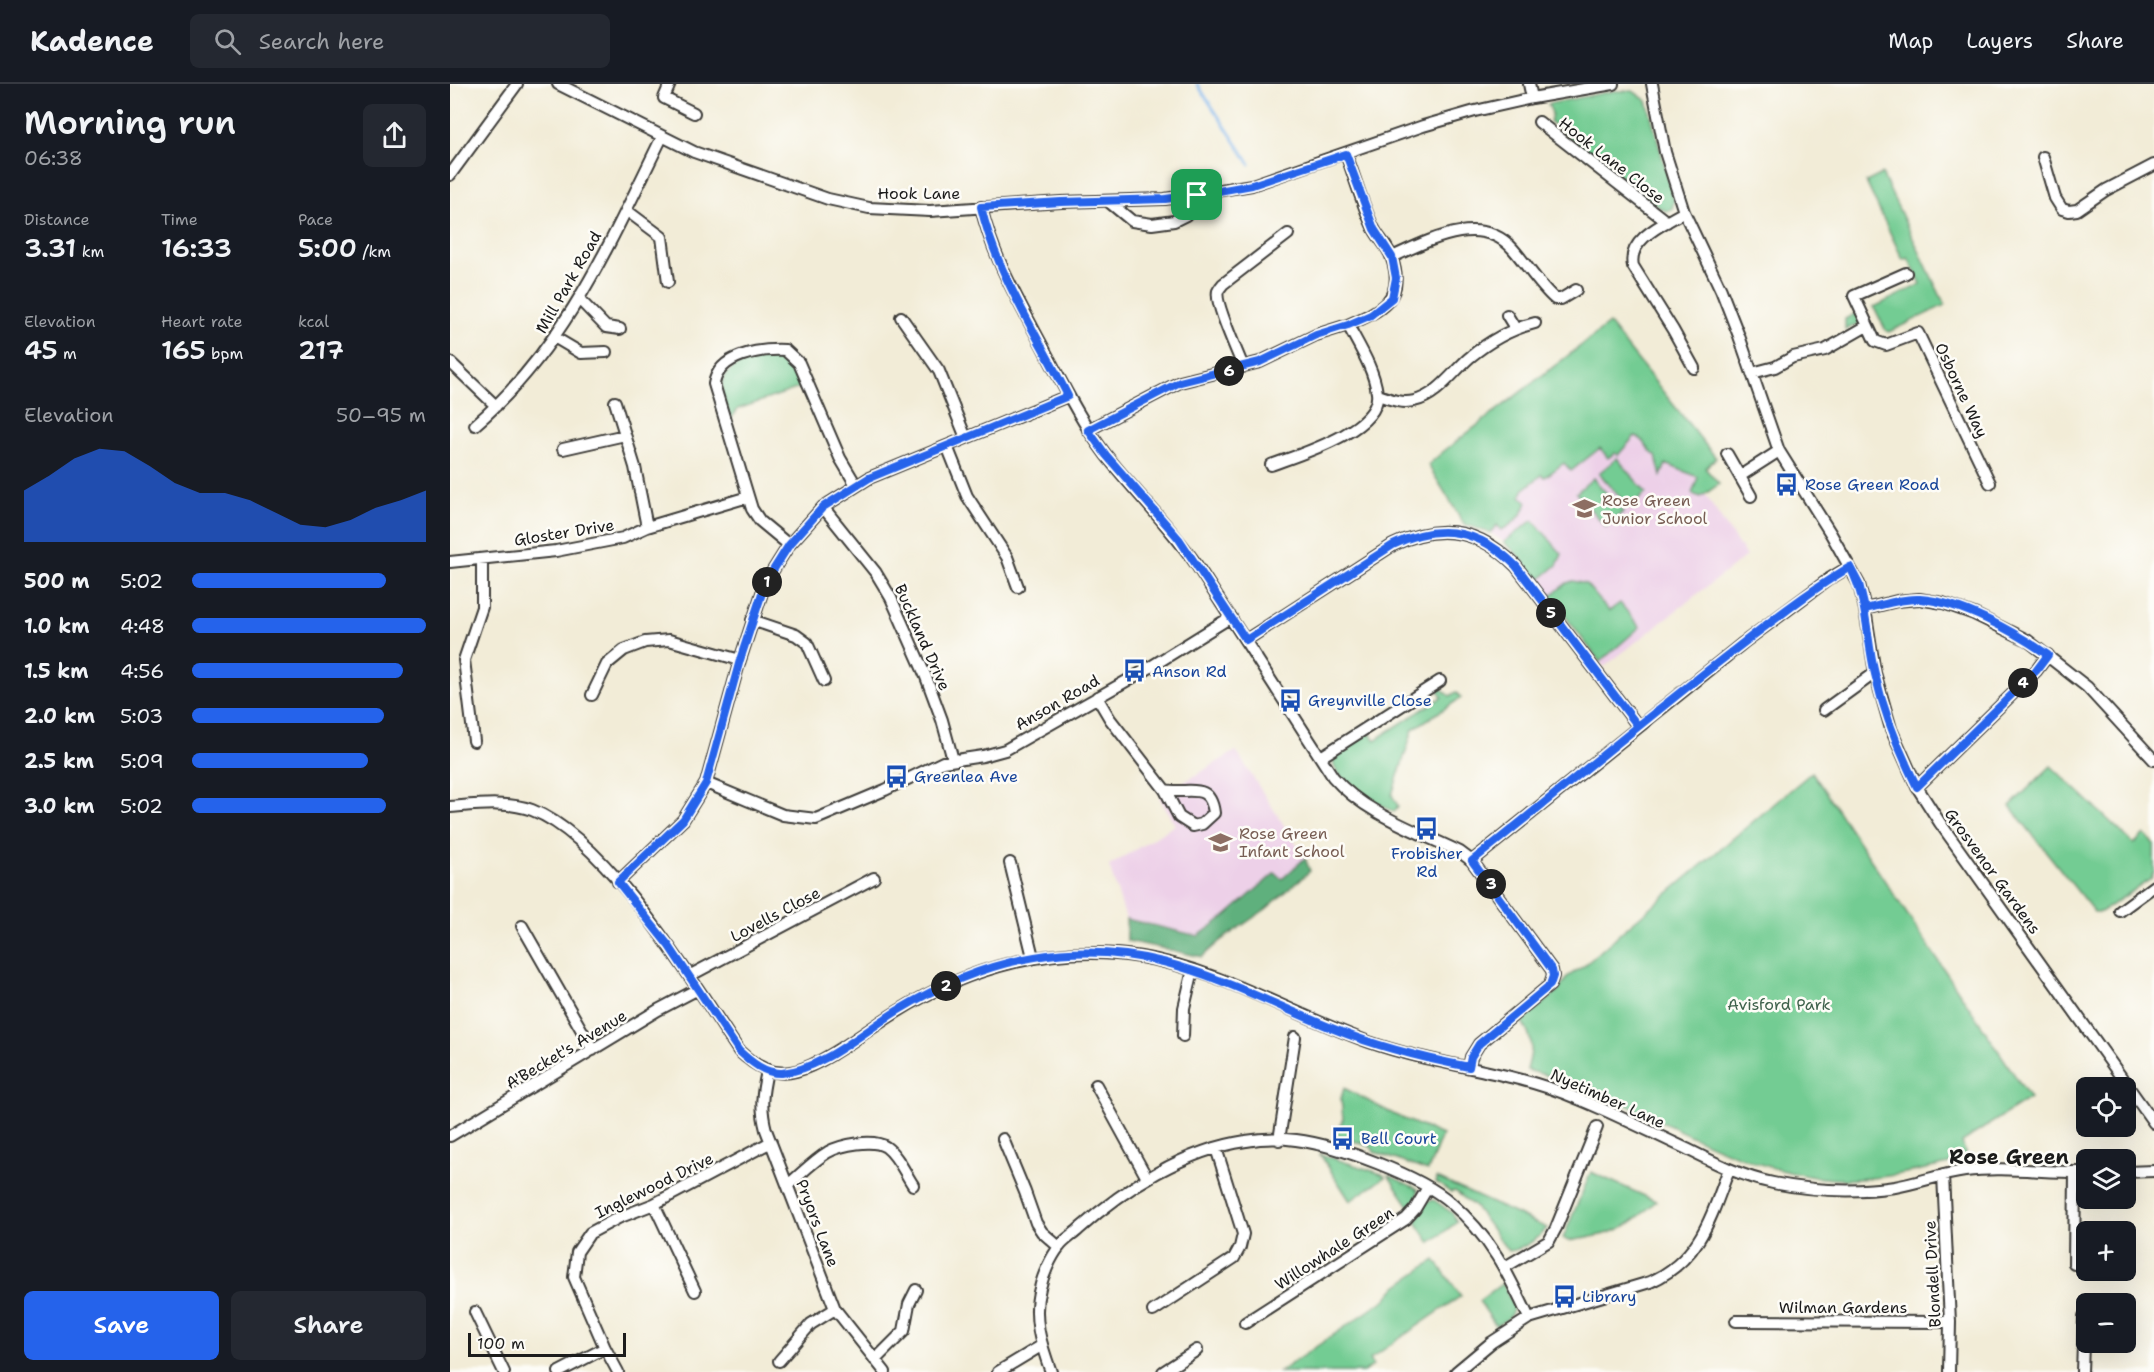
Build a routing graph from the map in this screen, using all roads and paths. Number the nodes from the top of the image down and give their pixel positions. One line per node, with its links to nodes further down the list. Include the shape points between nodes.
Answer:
1 (517, 84): 14 (street)
2 (558, 84): 10 (street, Hook Lane)
3 (670, 84): 8 (street, via 664,98)
4 (1529, 84): 7 (street)
5 (1612, 84): 7 (street, Hook Lane)
6 (1652, 84): 19 (street, via 1665,152)
7 (1532, 98): 11 (street, Hook Lane, via 1433,123)
8 (694, 113)
9 (1539, 122): 20 (street, Hook Lane Close)
10 (662, 137): 17 (street, Hook Lane, via 694,152 828,198 869,208 930,211); 18 (street, Mill Park Road)
11 (1346, 154): 15 (street, Hook Lane, via 1252,185); 22 (street, via 1374,229)
12 (2043, 157): 13 (street, via 2055,198 2069,212)
13 (2154, 165)
14 (450, 175)
15 (1197, 195): 16 (street, Hook Lane); 16 (street, via 1186,215 1152,224 1132,221)
16 (1109, 202): 17 (street, Hook Lane)
17 (981, 207): 41 (street, via 998,261)
18 (626, 210): 24 (street, via 662,237); 26 (street, Mill Park Road)
19 (1683, 212): 20 (street); 39 (street, via 1721,290)
20 (1667, 222): 38 (street, via 1634,247 1631,257)
21 (1288, 234): 37 (street, via 1218,291 1223,319)
22 (1392, 257): 25 (street, via 1449,234 1475,231 1497,237 1510,247 1555,299); 30 (street, via 1396,278 1392,298 1371,315)
23 (1906, 273): 31 (street, Osborne Way, via 1854,296)
24 (668, 282)
25 (1576, 290)
26 (579, 299): 32 (street, via 606,327); 34 (street, Mill Park Road)
27 (1507, 315): 33 (street)
28 (901, 317): 47 (street, via 939,371)
29 (1535, 323): 33 (street)
30 (1348, 325): 37 (street); 40 (street, via 1368,364)
31 (1867, 326): 39 (street, via 1825,350); 54 (street, Osborne Way, via 1875,341 1886,345 1918,333)
32 (620, 328)
33 (1515, 328): 40 (street, via 1470,358 1425,398 1406,403)
34 (554, 337): 35 (street, via 581,353); 43 (street, Mill Park Road, via 522,380)
35 (606, 352)
36 (450, 362): 43 (street)
37 (1244, 367): 45 (street, via 1180,382)
38 (1694, 368)
39 (1752, 373): 50 (street)
40 (1378, 395): 52 (street, via 1372,413 1344,435)
41 (1068, 396): 45 (street); 47 (street)
42 (615, 402): 46 (street)
43 (496, 406): 44 (street, Mill Park Road)
44 (475, 425)
45 (1088, 430): 66 (street, via 1179,539)
46 (625, 435): 49 (street); 59 (street)
47 (966, 438): 48 (street)
48 (947, 446): 55 (street); 64 (street, via 967,496 1007,557)
49 (563, 449)
50 (1779, 451): 53 (street); 63 (street)
51 (1727, 454): 53 (street)
52 (1271, 465)
53 (1740, 476): 56 (street)
54 (1990, 483)
55 (855, 485): 57 (street, via 799,363 785,350 767,349 722,365 714,384); 58 (street)
56 (1751, 496)
57 (748, 497): 59 (street, Gloster Drive); 60 (street, via 760,521)
58 (823, 507): 60 (street); 81 (street, Buckland Drive, via 891,598 926,677)
59 (647, 527): 61 (street, Gloster Drive, via 623,538)
60 (789, 545): 67 (street, via 772,572)
61 (482, 560): 62 (street, Gloster Drive); 78 (street, via 482,607 464,660)
62 (450, 562)
63 (1850, 567): 65 (street); 77 (street, via 1743,643)
64 (1018, 586)
65 (1865, 609): 69 (street, via 1919,599 1943,603 2005,629); 71 (street, Grosvenor Gardens)
66 (1231, 617): 68 (street); 75 (street, Anson Road)
67 (752, 620): 70 (street); 72 (street, via 796,635 807,643)
68 (1246, 640): 77 (street, via 1411,536 1427,532 1470,535 1502,552 1516,566); 79 (street)
69 (2048, 655): 80 (street, via 2087,687); 83 (street)
70 (740, 660): 74 (street, via 669,640 645,642 624,650 607,664); 82 (street)
71 (1875, 673): 76 (street); 83 (street, Grosvenor Gardens, via 1891,729)
72 (824, 681)
73 (1440, 681): 79 (street)
74 (592, 695)
75 (1097, 697): 81 (street, Anson Road, via 1005,750); 84 (street)
76 (1824, 710)
77 (1638, 726): 86 (street)
78 (474, 741)
79 (1321, 757): 86 (street, via 1337,782 1356,800)
80 (2154, 759)
81 (953, 760): 82 (street, Anson Road, via 816,819 783,815)
82 (706, 783): 89 (street, via 683,820)
83 (1917, 787): 103 (street, Grosvenor Gardens)
84 (1165, 790): 84 (street, via 1185,823 1202,824 1214,813 1213,805 1201,791)
85 (450, 807): 89 (street, via 496,804 531,810 556,823 590,851)
86 (1472, 861): 100 (street, via 1553,976 1550,985 1479,1044)
87 (1010, 863): 93 (street)
88 (874, 878): 95 (street, Lovells Close)
89 (618, 882): 95 (street)
90 (2154, 888): 91 (street)
91 (2120, 911)
92 (522, 926): 99 (street)
93 (1033, 957): 94 (street, Nyetimber Lane, via 1099,952 1140,956); 101 (street, Nyetimber Lane, via 984,971 923,996 805,1068)
94 (1193, 970): 97 (street, via 1184,1008); 100 (street, Nyetimber Lane, via 1371,1043)
95 (689, 976): 96 (street)
96 (698, 989): 99 (street, A'Becket's Avenue); 101 (street, via 739,1051)
97 (1183, 1036)
98 (1295, 1037): 107 (street)
99 (593, 1050): 105 (street, A'Becket's Avenue)
100 (1469, 1067): 110 (street, Nyetimber Lane, via 1569,1095)
101 (767, 1071): 108 (street, Pryors Lane, via 761,1109)
102 (1096, 1085): 115 (street)
103 (2154, 1123)
104 (1597, 1127): 122 (street, via 1549,1241)
105 (450, 1136)
106 (1003, 1138): 120 (street, via 1035,1224)
107 (1279, 1140): 109 (street, via 1247,1141); 118 (street, via 1297,1140 1361,1157)
108 (771, 1142): 116 (street, Pryors Lane); 119 (street, Inglewood Drive)
109 (1216, 1148): 115 (street); 126 (street, via 1243,1234 1240,1247 1234,1258)
110 (1730, 1169): 114 (street, Nyetimber Lane, via 1771,1182 1829,1191 1897,1186); 128 (street, via 1699,1242 1665,1275)
111 (2154, 1171): 113 (street)
112 (2075, 1172): 114 (street, Nyetimber Lane, via 1980,1170); 121 (street)
113 (2136, 1172)
114 (1943, 1175): 130 (street, Blondell Drive)
115 (1147, 1178): 120 (street, via 1092,1217)
116 (788, 1185): 117 (street, via 828,1152 874,1142 895,1156); 125 (street, Pryors Lane)
117 (913, 1185)
118 (1428, 1187): 122 (street, via 1450,1201 1472,1223); 131 (street, Willowhale Green, via 1406,1219)
119 (654, 1204): 124 (street); 133 (street, Inglewood Drive, via 590,1233 577,1252 574,1277)
120 (1059, 1247): 132 (street, via 1040,1288 1036,1318)
121 (2074, 1264)
122 (1504, 1267): 128 (street)
123 (916, 1290): 136 (street, via 904,1331)
124 (695, 1291)
125 (835, 1309): 136 (street, Pryors Lane); 137 (street, via 811,1324)
126 (1153, 1311)
127 (474, 1312): 138 (street)
128 (1529, 1318): 145 (street)
129 (1736, 1322): 130 (street, Wilman Gardens)
130 (1950, 1322): 146 (street, Blondell Drive)
131 (1245, 1323)
132 (1041, 1346): 142 (street); 143 (street)
133 (605, 1348): 139 (street); 140 (street, Inglewood Drive)
134 (1197, 1350): 144 (street)
135 (2083, 1353): 147 (street)
136 (875, 1360): 141 (street, Pryors Lane)
137 (779, 1361)
138 (504, 1372)
139 (559, 1372)
140 (618, 1372)
141 (885, 1372)
142 (998, 1372)
143 (1051, 1372)
144 (1163, 1372)
145 (1456, 1372)
146 (1949, 1372)
147 (2082, 1372)

